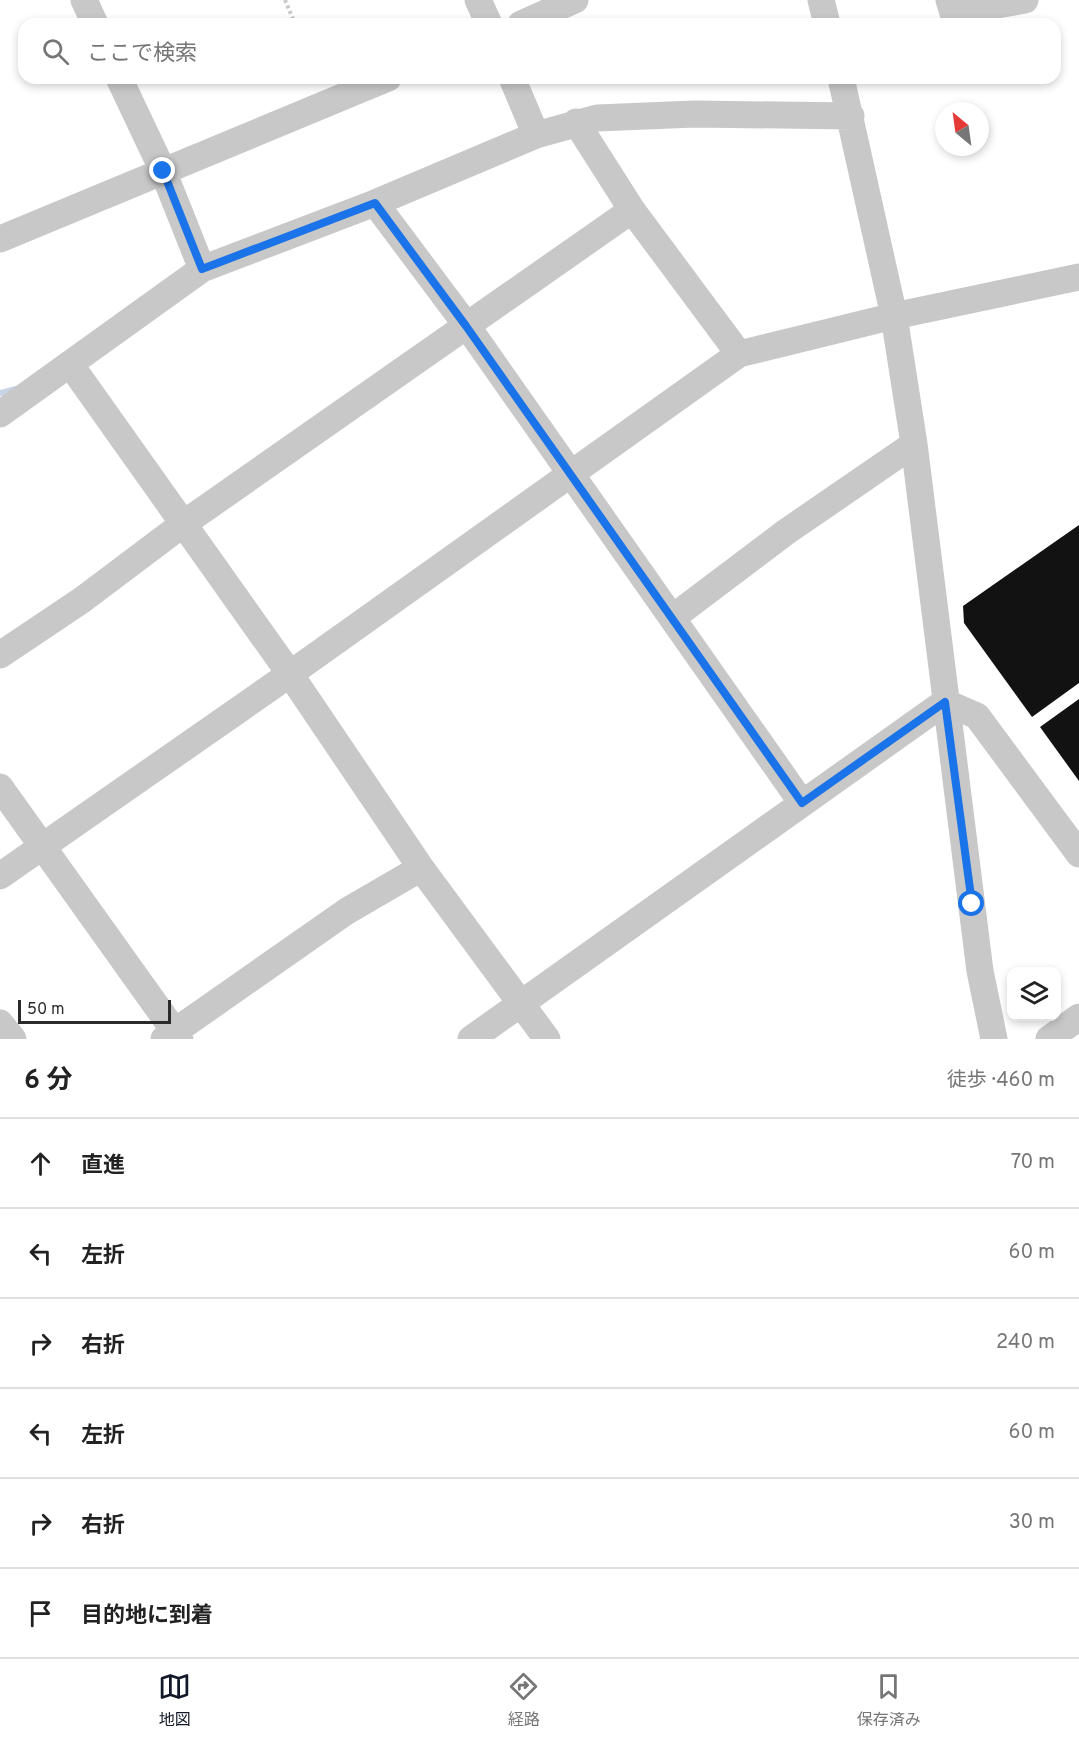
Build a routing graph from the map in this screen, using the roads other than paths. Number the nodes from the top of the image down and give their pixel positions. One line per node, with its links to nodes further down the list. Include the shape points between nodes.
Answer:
1 (84, 0): 6 (street)
2 (478, 0): 7 (street)
3 (575, 0): 8 (street)
4 (949, 0): 5 (street, via 953,13)
5 (1025, 0)
6 (92, 18)
7 (486, 18)
8 (534, 18)
9 (122, 84): 16 (street)
10 (373, 84): 16 (street)
11 (515, 84): 15 (street)
12 (843, 84): 13 (street)
13 (851, 116): 14 (street, via 695,114); 22 (street)
14 (576, 122): 15 (street); 18 (street)
15 (536, 135): 17 (street)
16 (163, 171): 19 (street); 20 (street)
17 (375, 203): 20 (street); 23 (street)
18 (632, 210): 23 (street); 24 (street)
19 (0, 239)
20 (202, 269): 25 (street)
21 (1079, 277): 22 (street)
22 (894, 316): 24 (street); 27 (street)
23 (466, 326): 28 (street); 29 (street)
24 (739, 354): 28 (street)
25 (70, 364): 26 (street); 29 (street)
26 (0, 414)
27 (914, 444): 30 (street, via 786,532); 33 (street)
28 (571, 474): 30 (street); 32 (street)
29 (183, 525): 31 (street); 32 (street)
30 (672, 618): 35 (street)
31 (0, 656)
32 (290, 675): 36 (street); 38 (street)
33 (945, 702): 35 (street); 37 (street, via 977,716); 47 (street, via 980,971)
34 (0, 787): 36 (street)
35 (802, 803): 40 (street)
36 (41, 846): 39 (street); 43 (street)
37 (1079, 854)
38 (421, 868): 40 (street); 43 (street, via 347,911)
39 (0, 876)
40 (521, 1003): 45 (street); 46 (street)
41 (1079, 1017): 48 (street)
42 (0, 1023): 44 (street)
43 (173, 1036)
44 (12, 1039)
45 (471, 1039)
46 (547, 1039)
47 (994, 1039)
48 (1049, 1039)

